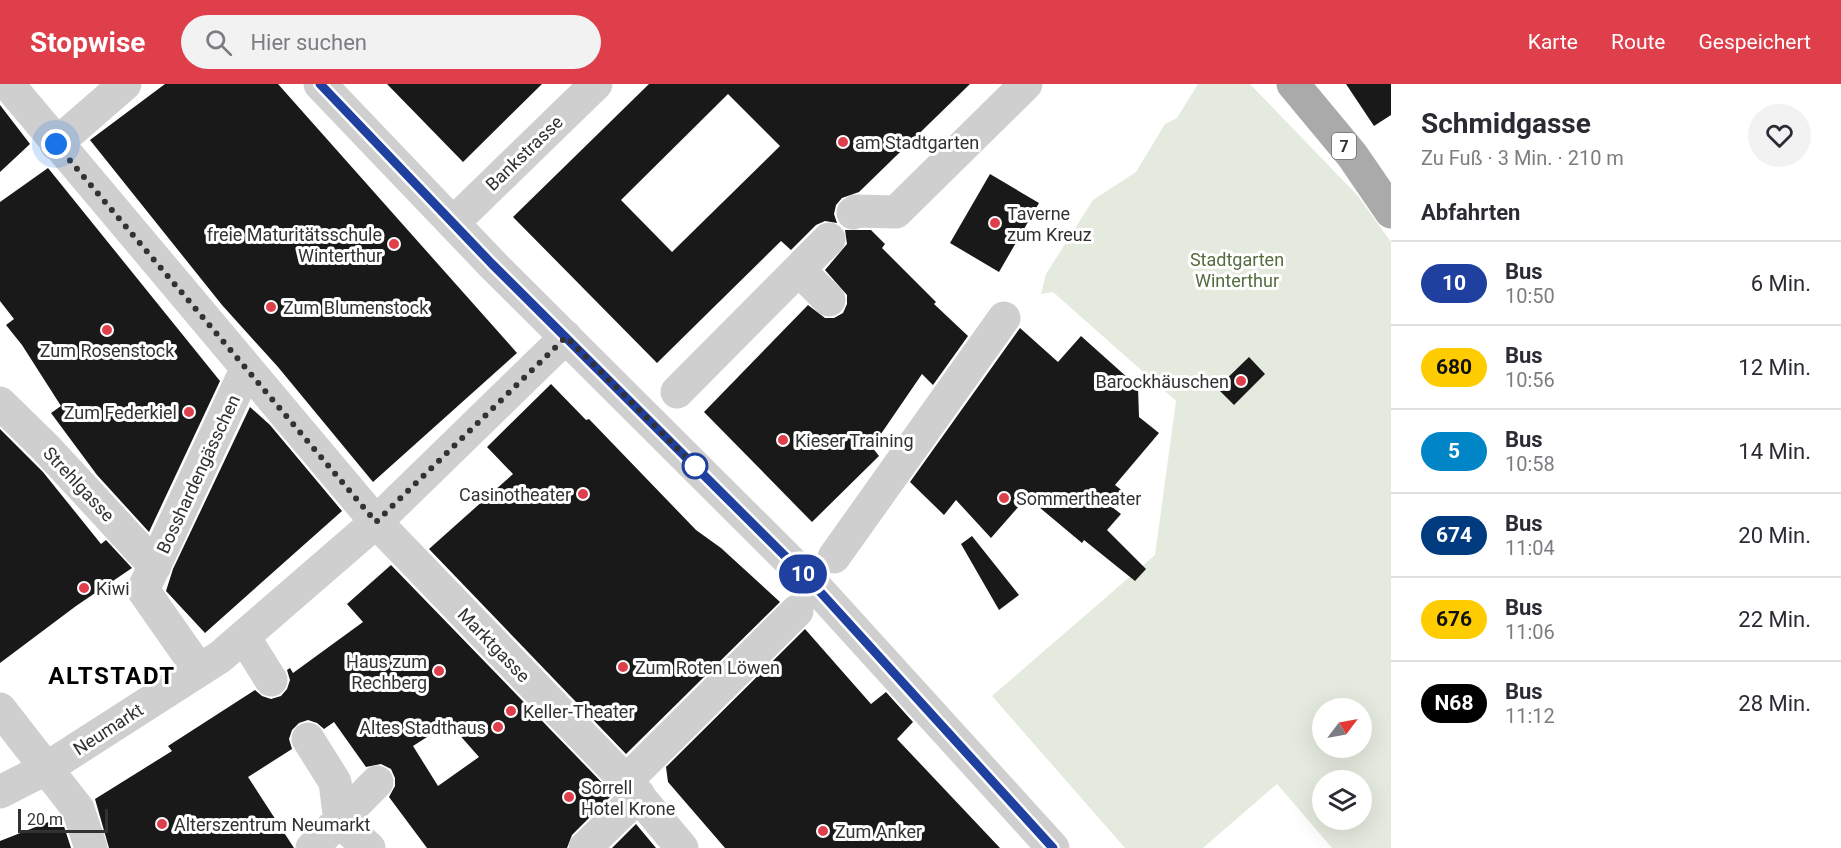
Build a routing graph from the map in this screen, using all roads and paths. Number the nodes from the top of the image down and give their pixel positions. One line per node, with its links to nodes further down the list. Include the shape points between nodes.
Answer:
1 (8, 84): 7 (street, Marktgasse)
2 (125, 84): 7 (street)
3 (320, 84): 10 (street)
4 (596, 84): 10 (street, Bankstrasse)
5 (1026, 84): 9 (street, via 896,212)
6 (1293, 84): 8 (main road, 7, via 1352,156)
7 (56, 144): 16 (street, Marktgasse)
8 (1391, 212)
9 (853, 213)
10 (453, 223): 15 (street)
11 (829, 239): 12 (street)
12 (799, 270): 13 (street); 17 (street)
13 (830, 300)
14 (1004, 318): 20 (street)
15 (566, 337): 19 (street, Neumarkt); 38 (street, via 813,584)
16 (246, 370): 19 (street, Marktgasse); 21 (street, Bosshardengässchen)
17 (677, 392)
18 (0, 404): 21 (street, Strehlgasse, via 46,448)
19 (376, 522): 23 (street, Neumarkt); 30 (street, Marktgasse)
20 (834, 556)
21 (152, 572): 24 (street, via 143,590)
22 (797, 611): 30 (street)
23 (244, 637): 24 (street, Neumarkt); 25 (street)
24 (199, 670): 28 (street, Neumarkt)
25 (271, 680)
26 (0, 709): 28 (street)
27 (308, 739): 32 (street, via 335,782)
28 (47, 768): 31 (street, Neumarkt); 33 (street, via 78,808)
29 (377, 782): 32 (street)
30 (632, 788): 36 (street); 37 (street, Marktgasse)
31 (0, 792)
32 (340, 822): 34 (street); 35 (street)
33 (91, 848)
34 (312, 848)
35 (369, 848)
36 (585, 848)
37 (682, 848)
38 (1053, 848)

